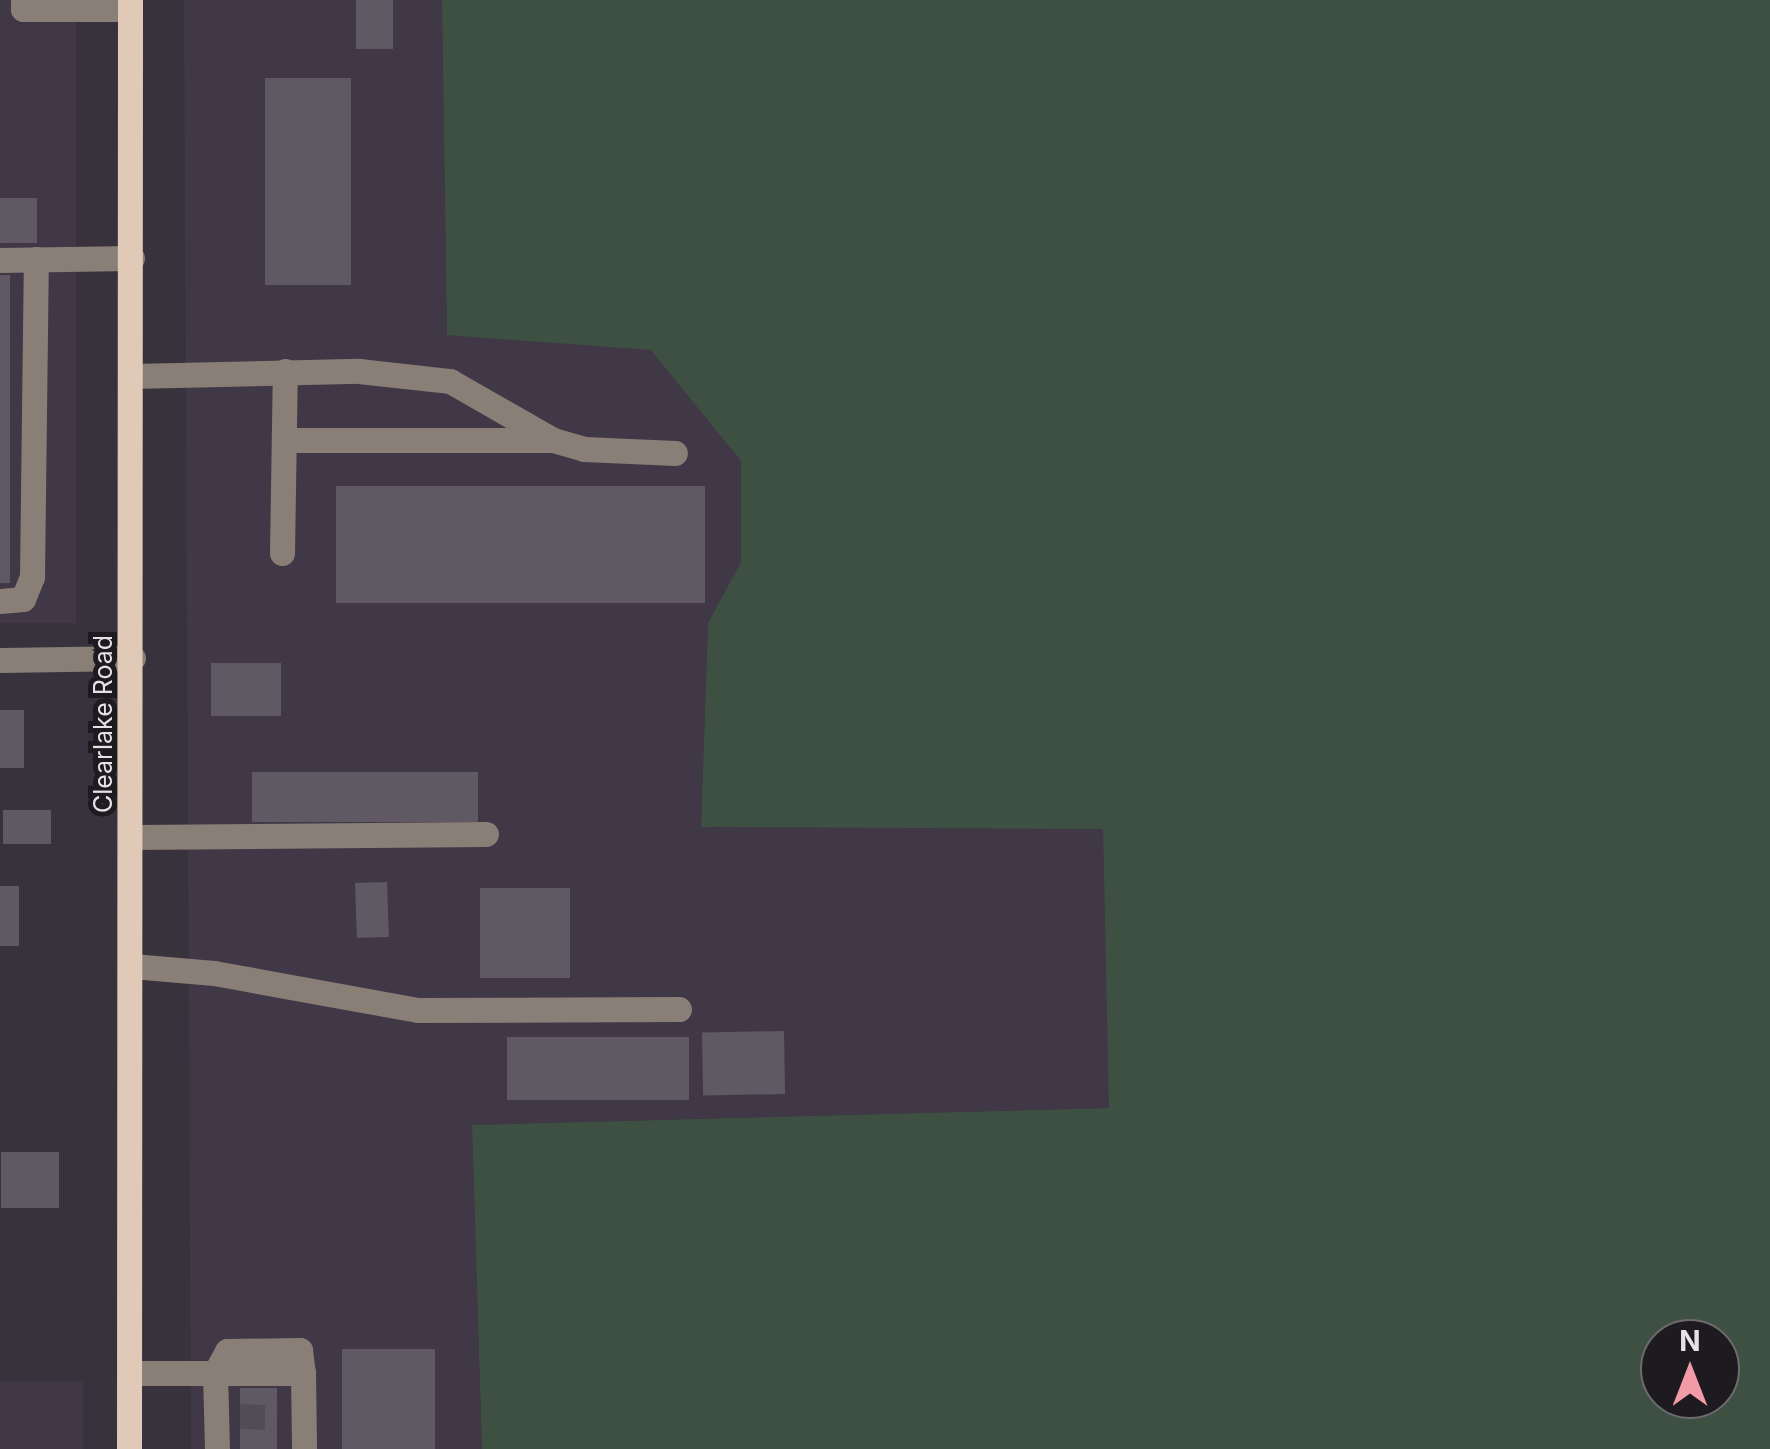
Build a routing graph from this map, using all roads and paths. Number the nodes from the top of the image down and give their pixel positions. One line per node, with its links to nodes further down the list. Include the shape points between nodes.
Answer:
1 (23, 0): 2 (street, via 23,10)
2 (130, 5): 3 (main road, Clearlake Road)
3 (132, 258): 4 (street); 7 (main road, Clearlake Road)
4 (36, 259): 5 (street); 12 (street, via 32,577 23,599)
5 (0, 260)
6 (285, 370): 7 (street); 8 (street); 9 (street, via 450,381)
7 (132, 376): 13 (main road, Clearlake Road)
8 (285, 440): 9 (street); 11 (street)
9 (554, 440): 10 (street, via 584,449)
10 (675, 453)
11 (282, 553)
12 (0, 601)
13 (134, 658): 14 (street); 16 (main road, Clearlake Road)
14 (0, 660)
15 (486, 834): 16 (street)
16 (132, 837): 17 (main road, Clearlake Road)
17 (132, 966): 18 (street, via 214,973 418,1010); 19 (main road, Clearlake Road)
18 (678, 1009)
19 (130, 1373): 20 (street); 23 (main road, Clearlake Road)
20 (215, 1374): 21 (street, via 302,1373); 24 (street, via 228,1416)
21 (304, 1416): 22 (street); 25 (street)
22 (277, 1417)
23 (129, 1449)
24 (217, 1449)
25 (304, 1449)

